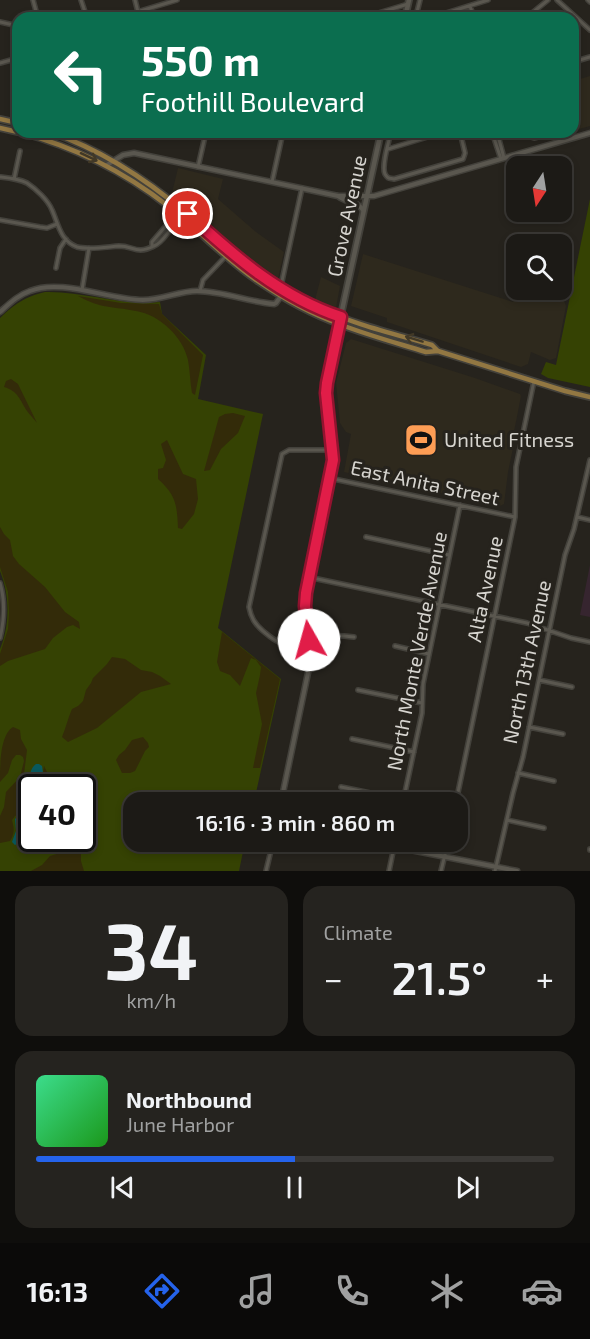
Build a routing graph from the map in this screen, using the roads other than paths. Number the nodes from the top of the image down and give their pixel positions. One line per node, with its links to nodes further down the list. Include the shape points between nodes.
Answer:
1 (135, 0): 8 (street)
2 (177, 0): 8 (street)
3 (488, 0): 7 (street)
4 (548, 0): 12 (street)
5 (557, 0): 13 (street)
6 (408, 2): 9 (street)
7 (470, 6): 10 (street); 11 (street)
8 (138, 12)
9 (384, 12)
10 (450, 12)
11 (472, 12)
12 (535, 12)
13 (570, 12)
14 (37, 138): 29 (main road, one-way to 29)
15 (65, 138): 28 (main road)
16 (205, 138): 30 (street)
17 (282, 138): 33 (street)
18 (380, 138): 36 (main road, Grove Avenue)
19 (390, 138): 25 (street)
20 (417, 138): 25 (street)
21 (461, 138): 25 (street, via 465,158 394,179 383,168)
22 (494, 138): 27 (street)
23 (498, 138): 27 (street)
24 (572, 138): 27 (street)
25 (388, 149)
26 (20, 151): 32 (street)
27 (502, 158): 36 (street)
28 (113, 161): 29 (street); 30 (street, via 134,153); 49 (main road, via 175,203)
29 (107, 165): 37 (main road)
30 (198, 167): 33 (street)
31 (0, 177): 32 (street)
32 (14, 179): 42 (street, via 28,184 48,203)
33 (272, 182): 34 (street)
34 (302, 188): 35 (street); 51 (street)
35 (338, 196): 36 (street); 38 (street, via 359,204)
36 (366, 197): 38 (main road, Grove Avenue)
37 (173, 209): 39 (main road); 41 (street)
38 (363, 210): 56 (main road, Grove Avenue)
39 (185, 219): 43 (street); 49 (main road)
40 (0, 220): 42 (street, via 47,228)
41 (171, 220): 43 (street); 44 (street)
42 (57, 224): 45 (street)
43 (176, 224): 46 (street)
44 (156, 238): 46 (street); 47 (street)
45 (66, 239): 48 (street, via 77,247); 50 (street)
46 (160, 242): 47 (street)
47 (152, 247): 48 (street)
48 (89, 248): 52 (street)
49 (228, 254): 51 (main road); 53 (street, via 203,280); 54 (main road, via 250,276)
50 (56, 268)
51 (279, 288): 56 (main road)
52 (81, 290): 53 (street, via 143,300); 55 (street, via 50,286 33,289)
53 (200, 291): 54 (street, via 271,304)
54 (281, 296): 57 (main road)
55 (0, 312)
56 (341, 317): 57 (main road, Grove Avenue); 58 (main road, one-way to 56, via 432,345)
57 (339, 324): 58 (main road, via 426,352); 61 (street, Grove Avenue, via 326,393)
58 (438, 351): 59 (main road)
59 (534, 381): 60 (main road); 65 (street, Alta Avenue, via 516,467)
60 (590, 396)
61 (333, 450): 63 (street, Grove Avenue); 78 (street, via 289,450 282,454 249,607 253,620 272,639 290,644)
62 (590, 460): 66 (street, North 13th Avenue)
63 (329, 478): 64 (street, East Anita Street); 70 (street, Grove Avenue)
64 (460, 505): 65 (street, East Anita Street); 69 (street, North Monte Verde Avenue)
65 (515, 517): 73 (street, Alta Avenue)
66 (577, 517): 67 (street); 75 (street, North 13th Avenue)
67 (590, 520)
68 (366, 537): 69 (street)
69 (449, 555): 72 (street, North Monte Verde Avenue)
70 (308, 577): 72 (street); 78 (street, Grove Avenue, via 305,606)
71 (0, 583): 74 (street)
72 (439, 605): 73 (street); 81 (street, North Monte Verde Avenue)
73 (495, 617): 75 (street); 96 (street, Alta Avenue)
74 (1, 619): 77 (street)
75 (550, 630): 79 (street); 82 (street, North 13th Avenue)
76 (354, 637): 78 (street, via 333,635)
77 (0, 638)
78 (309, 640): 93 (street, Grove Avenue, via 309,668)
79 (590, 642)
80 (395, 646): 81 (street)
81 (429, 654): 85 (street, North Monte Verde Avenue)
82 (539, 680): 83 (street); 86 (street, North 13th Avenue)
83 (572, 687)
84 (358, 690): 85 (street)
85 (422, 703): 89 (street, North Monte Verde Avenue)
86 (529, 727): 87 (street); 90 (street, North 13th Avenue)
87 (563, 734)
88 (352, 739): 89 (street)
89 (414, 752): 95 (street, North Monte Verde Avenue)
90 (518, 773): 91 (street); 97 (street, North 13th Avenue)
91 (554, 781)
92 (341, 787): 94 (street)
93 (283, 792)
94 (364, 792)
95 (406, 792)
96 (458, 792)
97 (507, 820): 98 (street); 104 (street, North 13th Avenue)
98 (544, 828)
99 (271, 852): 105 (street)
100 (393, 852): 106 (street)
101 (428, 852): 103 (street)
102 (446, 852): 103 (street)
103 (445, 856): 104 (street); 107 (street)
104 (496, 869): 108 (street)
105 (266, 871)
106 (389, 871)
107 (441, 871)
108 (518, 871)

